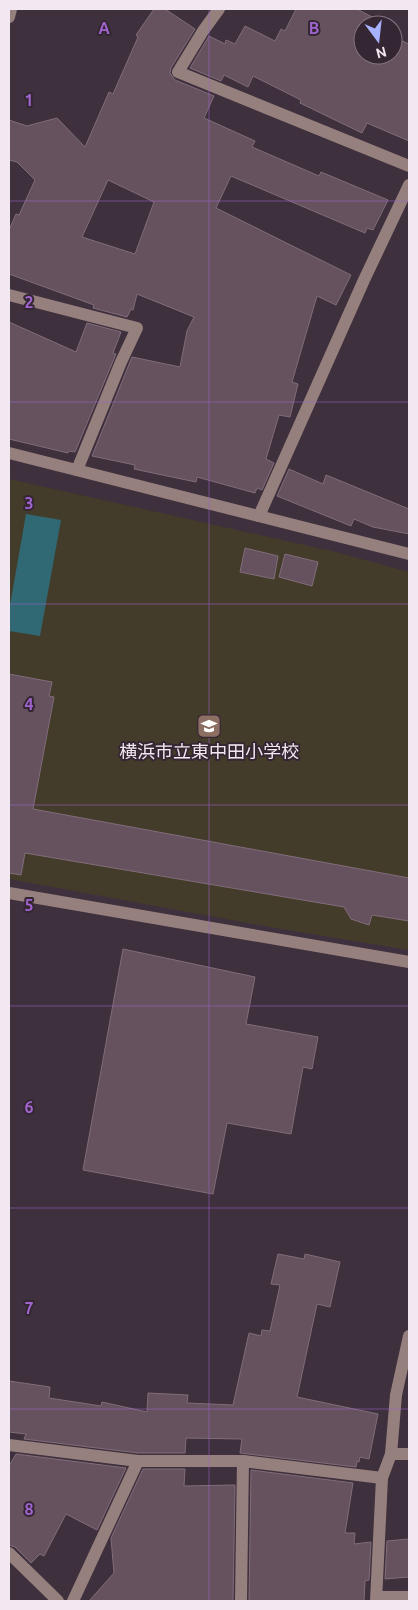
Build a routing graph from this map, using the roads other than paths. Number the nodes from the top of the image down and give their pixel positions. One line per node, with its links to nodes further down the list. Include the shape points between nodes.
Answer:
1 (11, 9): 3 (street)
2 (219, 9): 4 (street, via 178,72)
3 (9, 17)
4 (409, 166)
5 (409, 185): 9 (street)
6 (9, 295): 8 (street, via 137,328)
7 (9, 453): 8 (street)
8 (77, 470): 9 (street)
9 (259, 516): 10 (street)
10 (409, 554)
11 (9, 893): 12 (street)
12 (409, 962)
13 (409, 1340): 15 (street, via 396,1394)
14 (9, 1445): 17 (street)
15 (391, 1454): 16 (street); 19 (street)
16 (409, 1454)
17 (138, 1461): 18 (street); 24 (street)
18 (243, 1461): 19 (street); 25 (street)
19 (382, 1478): 22 (street)
20 (9, 1553): 23 (street)
21 (409, 1596): 22 (street)
22 (377, 1599)
23 (58, 1601)
24 (72, 1601)
25 (241, 1601)

